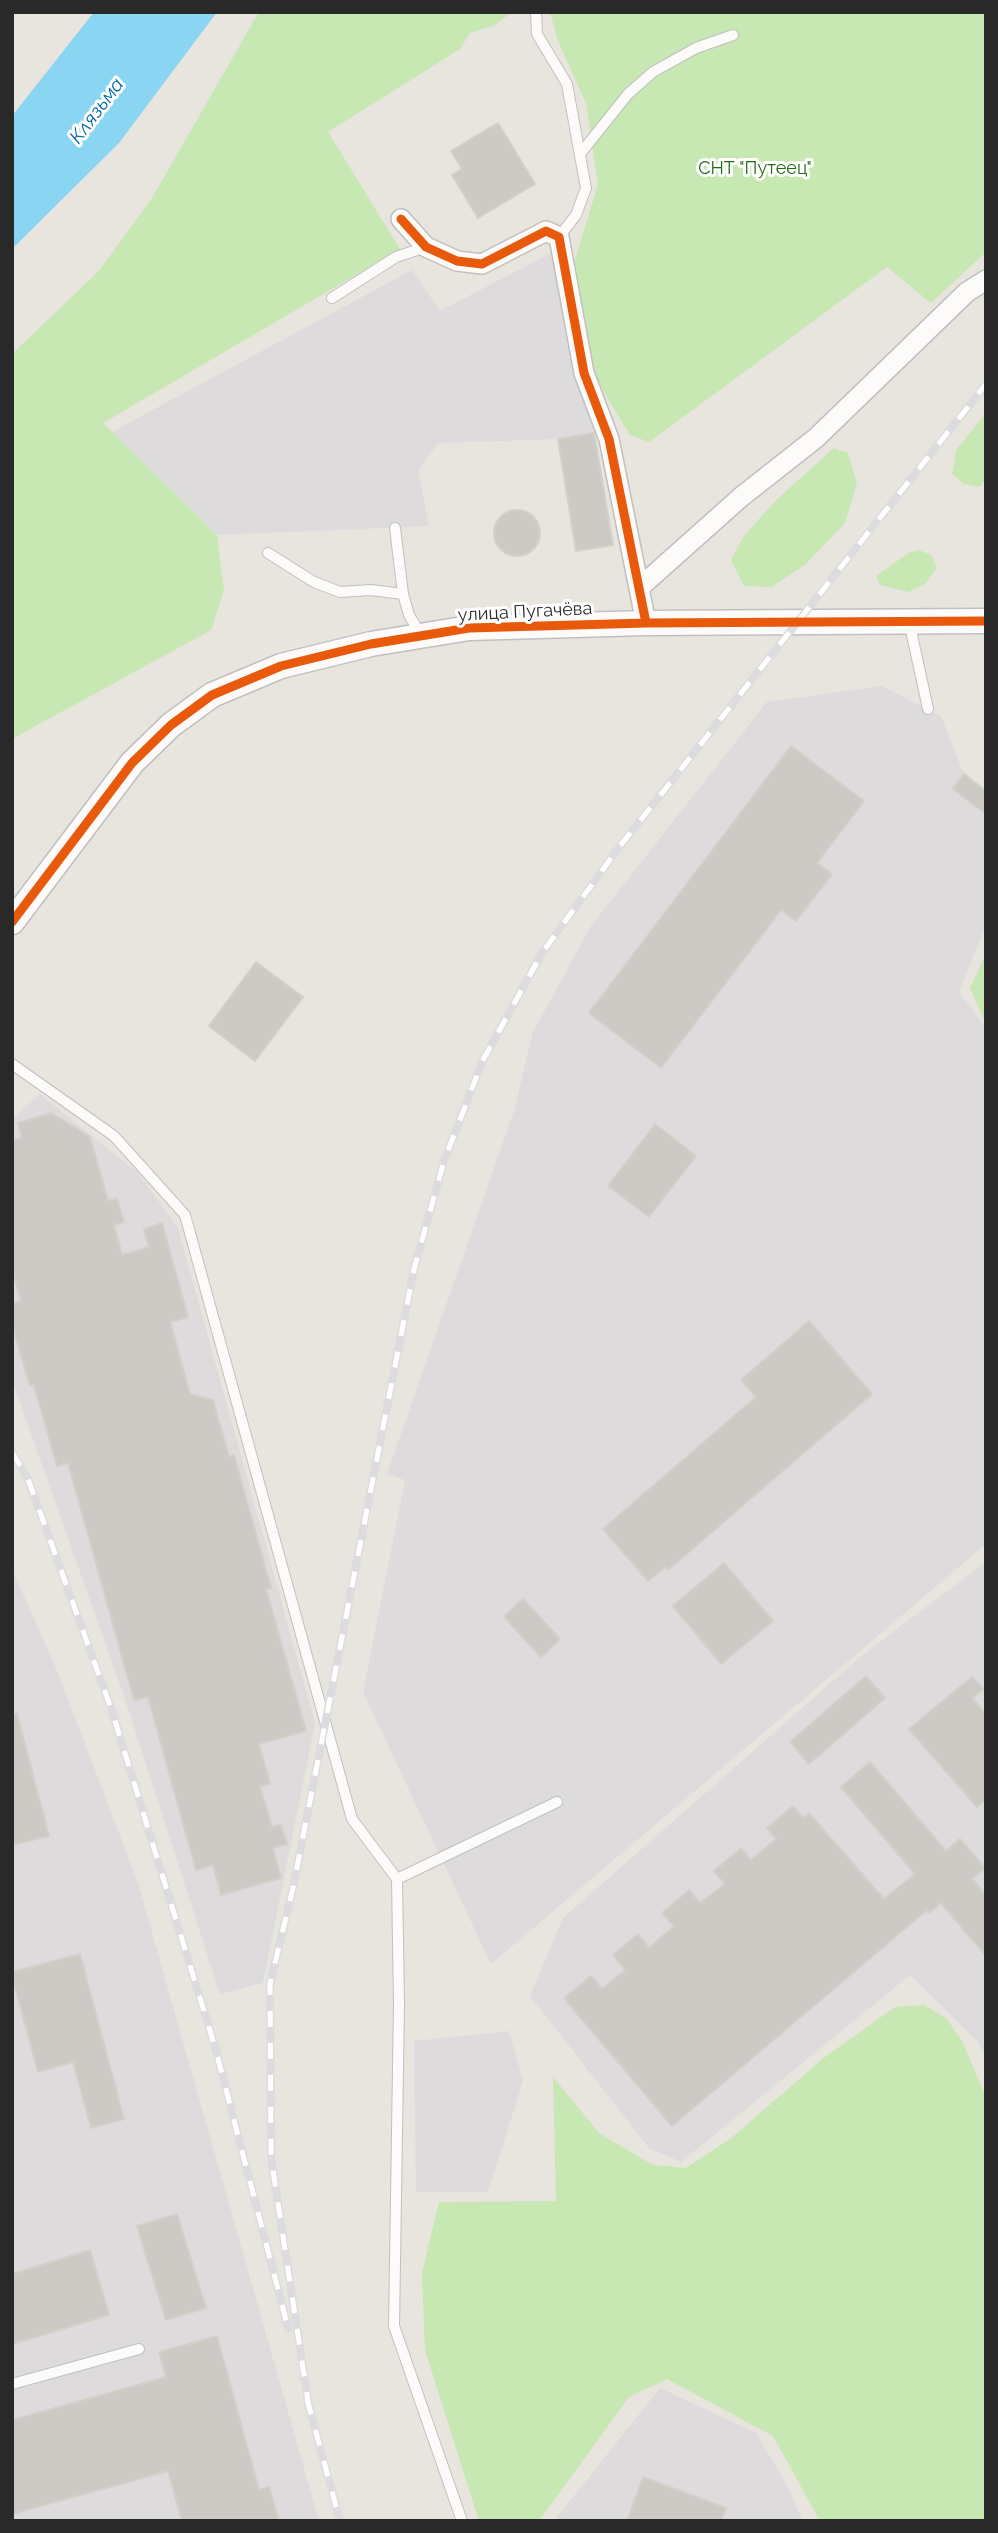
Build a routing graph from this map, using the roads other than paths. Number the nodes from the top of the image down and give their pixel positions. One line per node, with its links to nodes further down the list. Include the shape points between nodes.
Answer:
1 (536, 12): 3 (lane, via 537,34 568,84)
2 (733, 36): 3 (lane, via 696,48 653,72 628,94)
3 (580, 154): 5 (lane, via 586,188 576,215)
4 (401, 219): 6 (street)
5 (559, 237): 6 (street, via 546,231 482,264 457,261); 11 (street, via 584,373 609,439)
6 (426, 247): 8 (lane, via 396,257)
7 (986, 280): 11 (street, via 967,292 816,439 741,497)
8 (332, 298)
9 (395, 528): 12 (lane)
10 (268, 553): 12 (lane, via 314,582 340,592)
11 (639, 587): 15 (street)
12 (404, 594): 16 (lane)
13 (908, 619): 14 (street, улица Пугачёва); 15 (street, улица Пугачёва); 17 (lane)
14 (986, 621)
15 (646, 623): 16 (street, улица Пугачёва, via 469,628)
16 (421, 636): 18 (street, улица Пугачёва, via 281,666 212,695 171,725 132,763)
17 (928, 709)
18 (12, 922)
19 (12, 1064): 21 (lane, via 114,1136 185,1215 352,1819)
20 (557, 1802): 21 (lane)
21 (397, 1879): 24 (lane, via 394,2326)
22 (139, 2349): 23 (lane)
23 (12, 2384)
24 (462, 2521)

